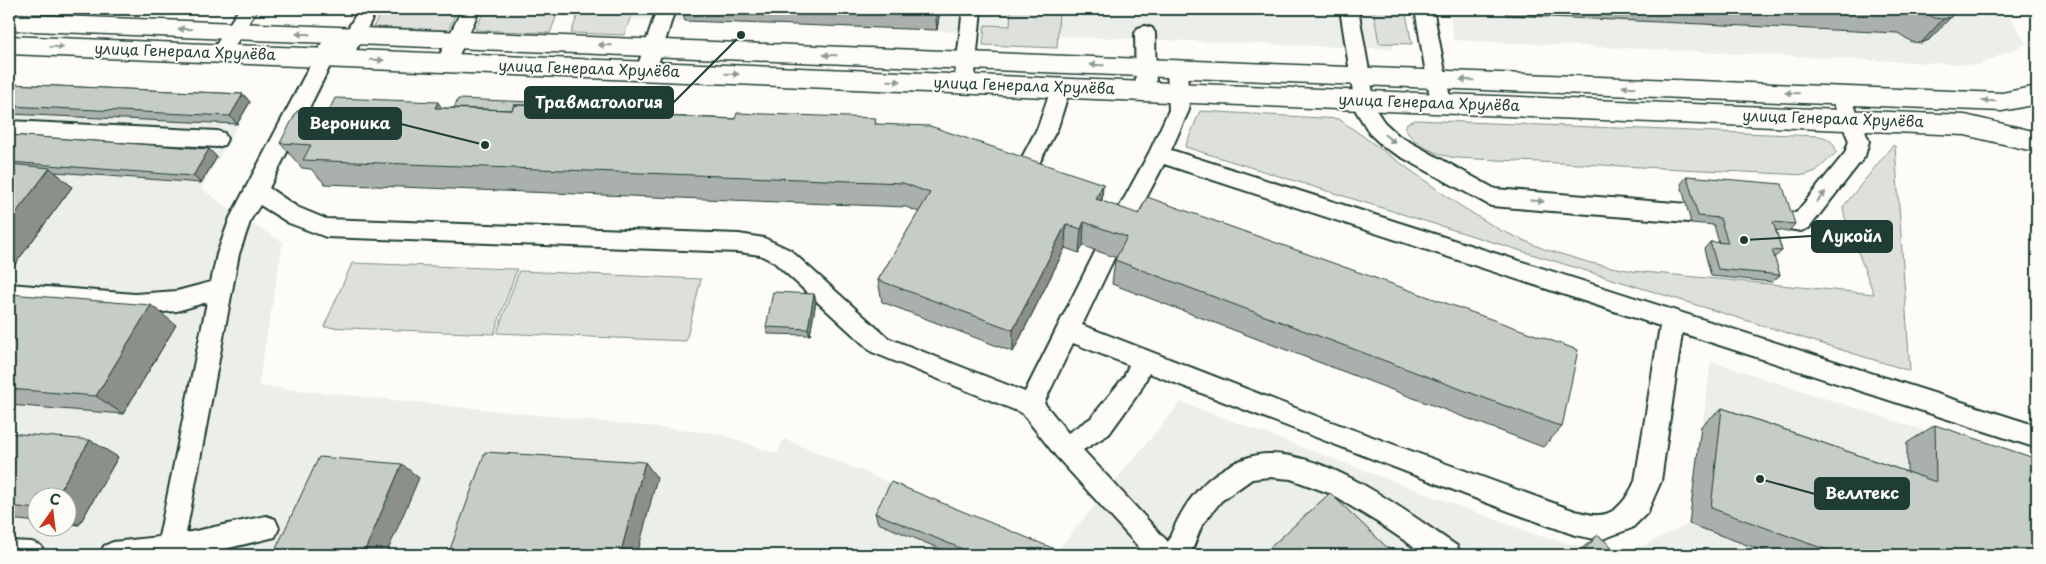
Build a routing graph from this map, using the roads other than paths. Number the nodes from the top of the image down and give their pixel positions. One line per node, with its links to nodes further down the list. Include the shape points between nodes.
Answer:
1 (248, 9): 9 (lane)
2 (368, 9): 11 (lane)
3 (471, 9): 12 (lane)
4 (666, 9): 14 (lane)
5 (972, 9): 17 (lane)
6 (1350, 9): 22 (lane)
7 (1424, 9): 23 (lane)
8 (9, 22): 9 (street, улица Генерала Хрулёва, one-way to 8)
9 (234, 31): 11 (street, улица Генерала Хрулёва, one-way to 9); 15 (lane)
10 (1145, 33): 19 (lane)
11 (345, 35): 12 (street, улица Генерала Хрулёва); 16 (lane)
12 (457, 40): 14 (street, улица Генерала Хрулёва, one-way to 12); 18 (lane)
13 (9, 45): 15 (street, улица Генерала Хрулёва, one-way to 15)
14 (654, 47): 17 (street, улица Генерала Хрулёва, one-way to 14); 21 (lane)
15 (220, 54): 16 (street, улица Генерала Хрулёва)
16 (333, 58): 18 (street, улица Генерала Хрулёва, one-way to 18); 38 (lane)
17 (966, 60): 19 (street, улица Генерала Хрулёва, one-way to 17); 24 (lane)
18 (446, 63): 21 (street, улица Генерала Хрулёва)
19 (1146, 67): 20 (street, улица Генерала Хрулёва); 26 (lane)
20 (1177, 68): 22 (street, улица Генерала Хрулёва); 27 (lane)
21 (646, 71): 24 (street, улица Генерала Хрулёва, one-way to 24)
22 (1360, 76): 23 (street, улица Генерала Хрулёва); 30 (lane)
23 (1437, 79): 28 (street, улица Генерала Хрулёва, one-way to 23); 31 (lane)
24 (964, 84): 25 (street, улица Генерала Хрулёва)
25 (1060, 88): 26 (street, улица Генерала Хрулёва); 37 (lane, via 1050,126)
26 (1146, 91): 27 (street, улица Генерала Хрулёва)
27 (1178, 92): 30 (street, улица Генерала Хрулёва); 36 (lane, via 1179,110)
28 (1831, 95): 29 (street, улица Генерала Хрулёва, one-way to 28, via 2002,102); 32 (lane)
29 (2037, 95)
30 (1364, 100): 31 (street, улица Генерала Хрулёва); 39 (lane, one-way to 39, via 1366,111 1377,128 1392,142 1491,197)
31 (1441, 103): 32 (street, улица Генерала Хрулёва)
32 (1842, 120): 35 (street, улица Генерала Хрулёва, via 1965,125); 40 (lane, one-way to 32, via 1800,222 1855,156 1859,141)
33 (9, 129): 34 (lane)
34 (217, 139)
35 (2037, 142)
36 (1159, 154): 41 (lane); 45 (lane)
37 (1029, 163)
38 (257, 190): 43 (lane, via 232,245); 48 (lane, via 270,203 292,216 326,228 764,247 782,256 880,345)
39 (1688, 213)
40 (1784, 221)
41 (1116, 232)
42 (1105, 254): 46 (lane)
43 (221, 289): 44 (lane, via 178,301 135,304); 52 (lane)
44 (9, 294)
45 (1673, 319): 47 (lane, via 1648,481 1638,504 1623,519 1600,528 1575,523); 49 (lane)
46 (1068, 330): 47 (lane); 48 (lane)
47 (1143, 360): 50 (lane, via 1132,384 1100,426)
48 (1031, 405): 50 (lane)
49 (2037, 437)
50 (1066, 448): 56 (lane)
51 (266, 528): 52 (lane)
52 (170, 549): 55 (lane)
53 (9, 554): 54 (lane)
54 (32, 555)
55 (113, 555)
56 (1162, 555)
57 (1177, 555): 58 (lane, via 1186,528 1207,496 1236,474 1269,465 1309,471 1354,493)
58 (1448, 555)

